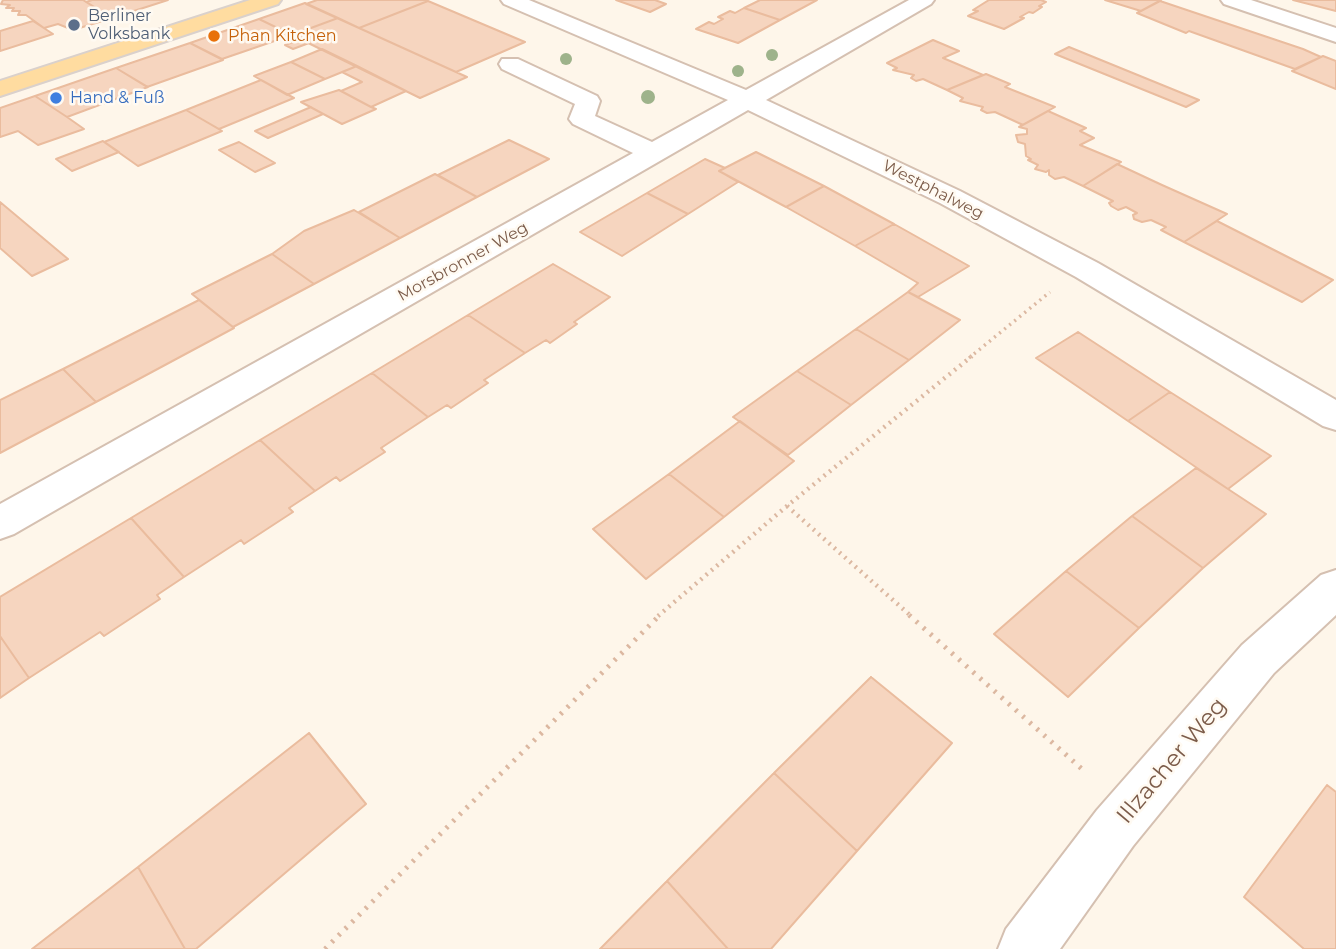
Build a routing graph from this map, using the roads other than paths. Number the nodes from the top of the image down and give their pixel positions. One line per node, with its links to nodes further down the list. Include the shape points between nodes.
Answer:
1 (212, 0): 8 (main road)
2 (271, 0): 9 (main road)
3 (511, 0): 10 (street, Westphalweg)
4 (924, 0): 10 (street, Morsbronner Weg)
5 (1231, 0): 6 (street)
6 (1336, 35)
7 (510, 64): 11 (street, via 588,101 582,119)
8 (0, 69)
9 (0, 89)
10 (747, 100): 11 (street, Morsbronner Weg); 12 (street, Westphalweg, via 1032,241)
11 (653, 153): 13 (street, Morsbronner Weg)
12 (1336, 417)
13 (0, 523)
14 (1336, 588): 15 (street, Illzacher Weg, via 1258,659 1115,828)
15 (1026, 949)

